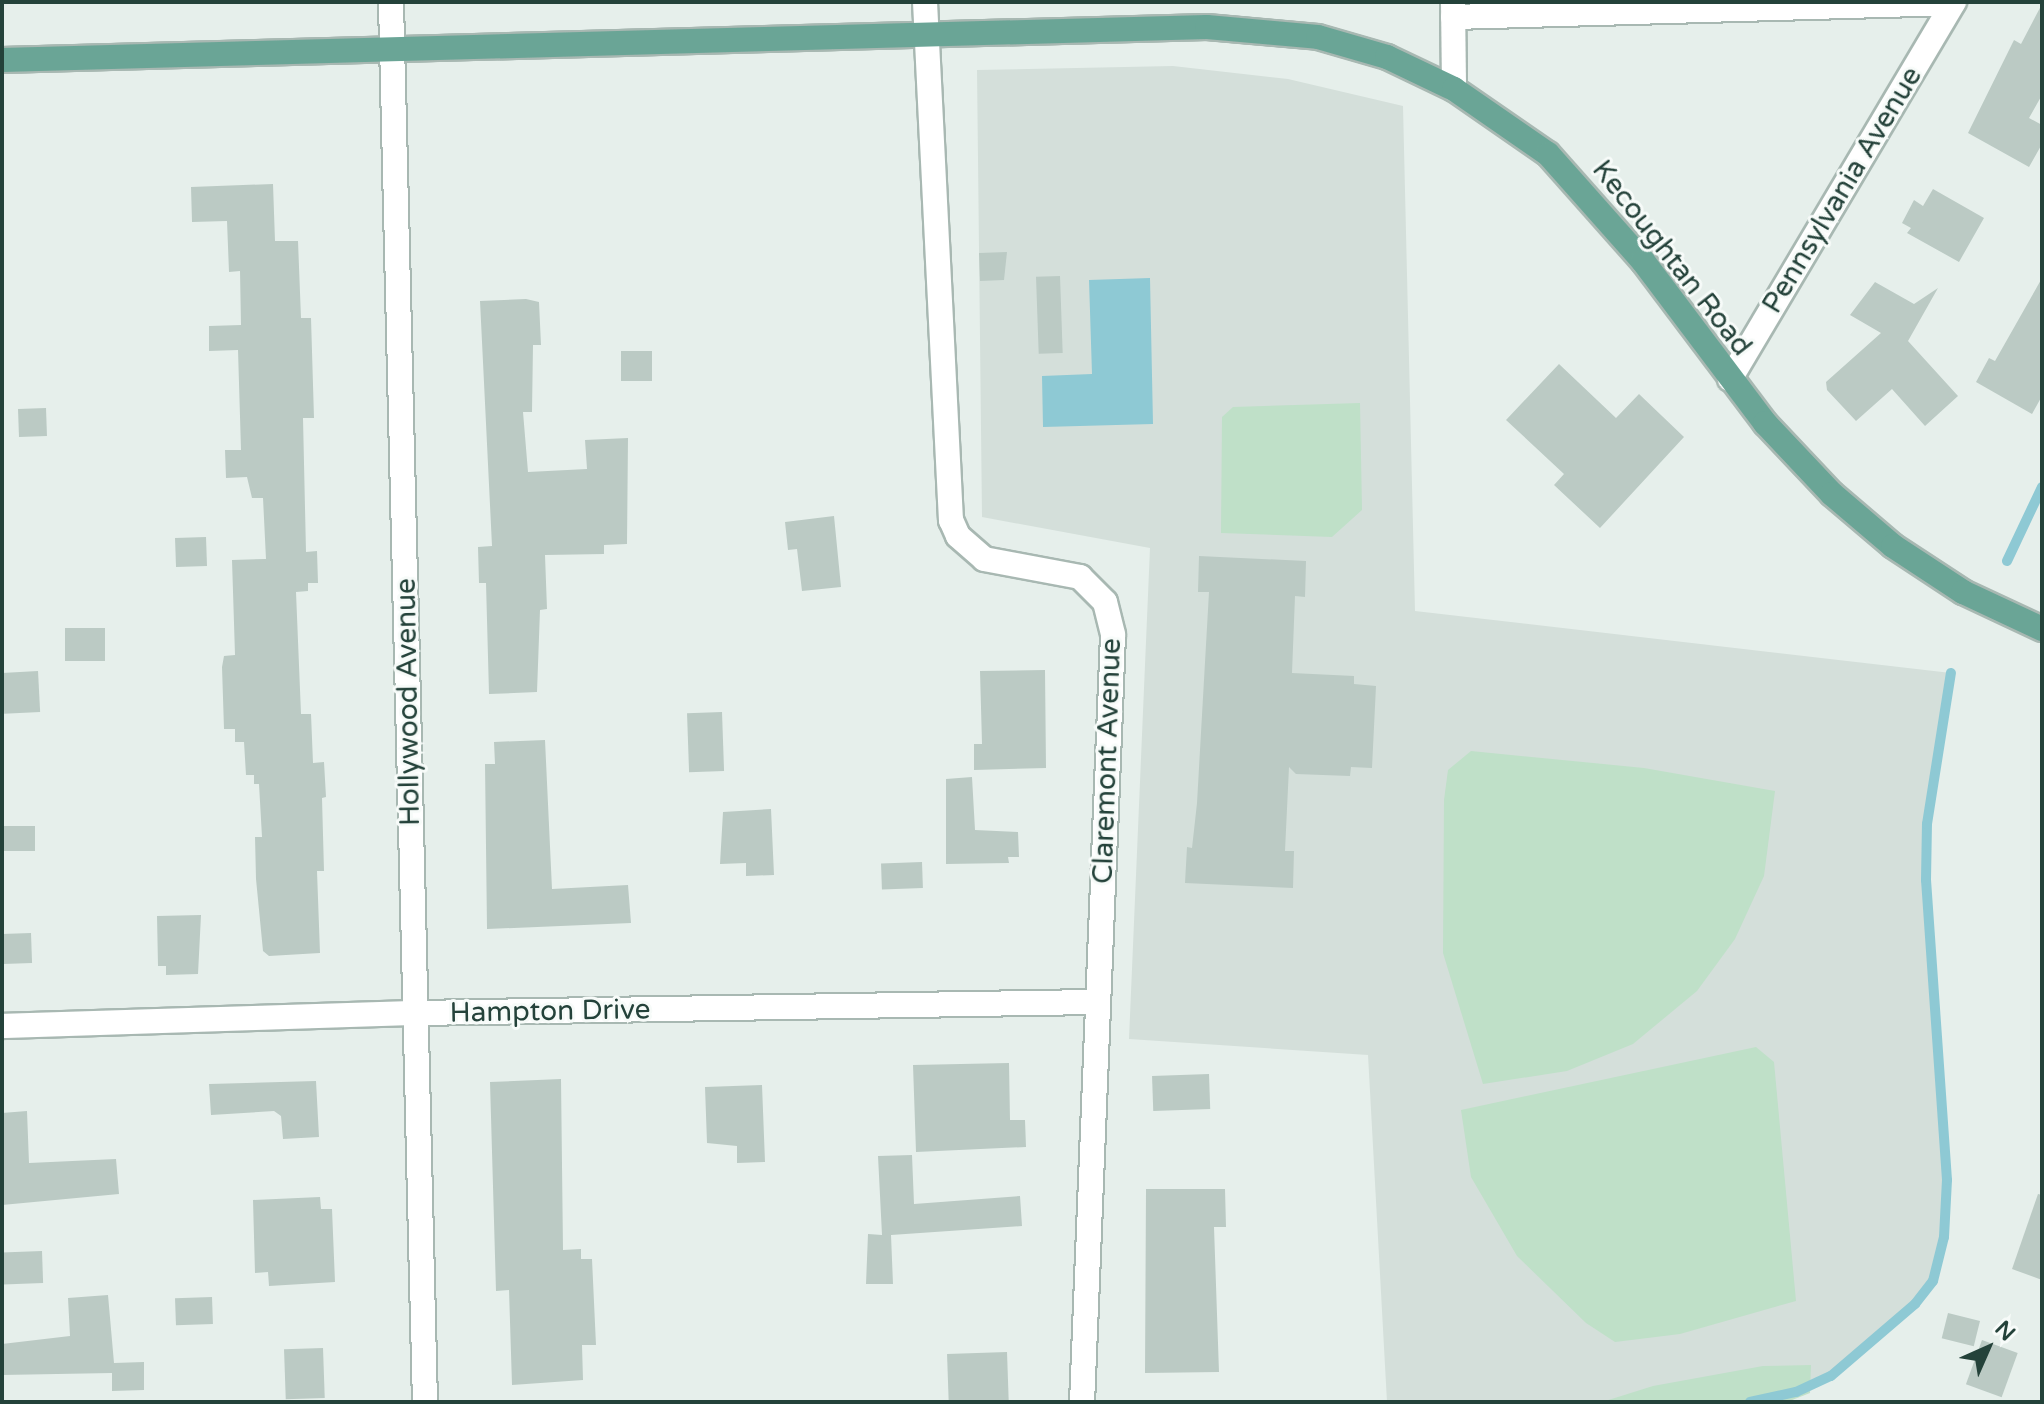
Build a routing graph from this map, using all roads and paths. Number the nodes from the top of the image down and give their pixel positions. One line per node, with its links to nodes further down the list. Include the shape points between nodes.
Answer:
1 (391, 2): 6 (street, Hollywood Avenue)
2 (925, 2): 5 (street, Claremont Avenue)
3 (1953, 2): 4 (street); 9 (street, Pennsylvania Avenue)
4 (1453, 10): 8 (street)
5 (926, 34): 6 (main road, Kecoughtan Road); 8 (main road, Kecoughtan Road, via 1207,27 1318,37 1387,57); 11 (street, Claremont Avenue, via 951,520 958,536 984,559 1080,577 1105,602 1111,619)
6 (392, 48): 7 (main road, Kecoughtan Road); 12 (street, Hollywood Avenue)
7 (2, 60)
8 (1454, 89): 9 (main road, Kecoughtan Road, via 1548,154 1591,197)
9 (1730, 379): 10 (main road, Kecoughtan Road, via 1791,452 1893,546 1963,592)
10 (2042, 629)
11 (1097, 1002): 12 (street, Hampton Drive); 15 (street, Claremont Avenue)
12 (416, 1013): 13 (street, Hampton Drive); 14 (street, Hollywood Avenue)
13 (2, 1026)
14 (425, 1402)
15 (1082, 1402)

